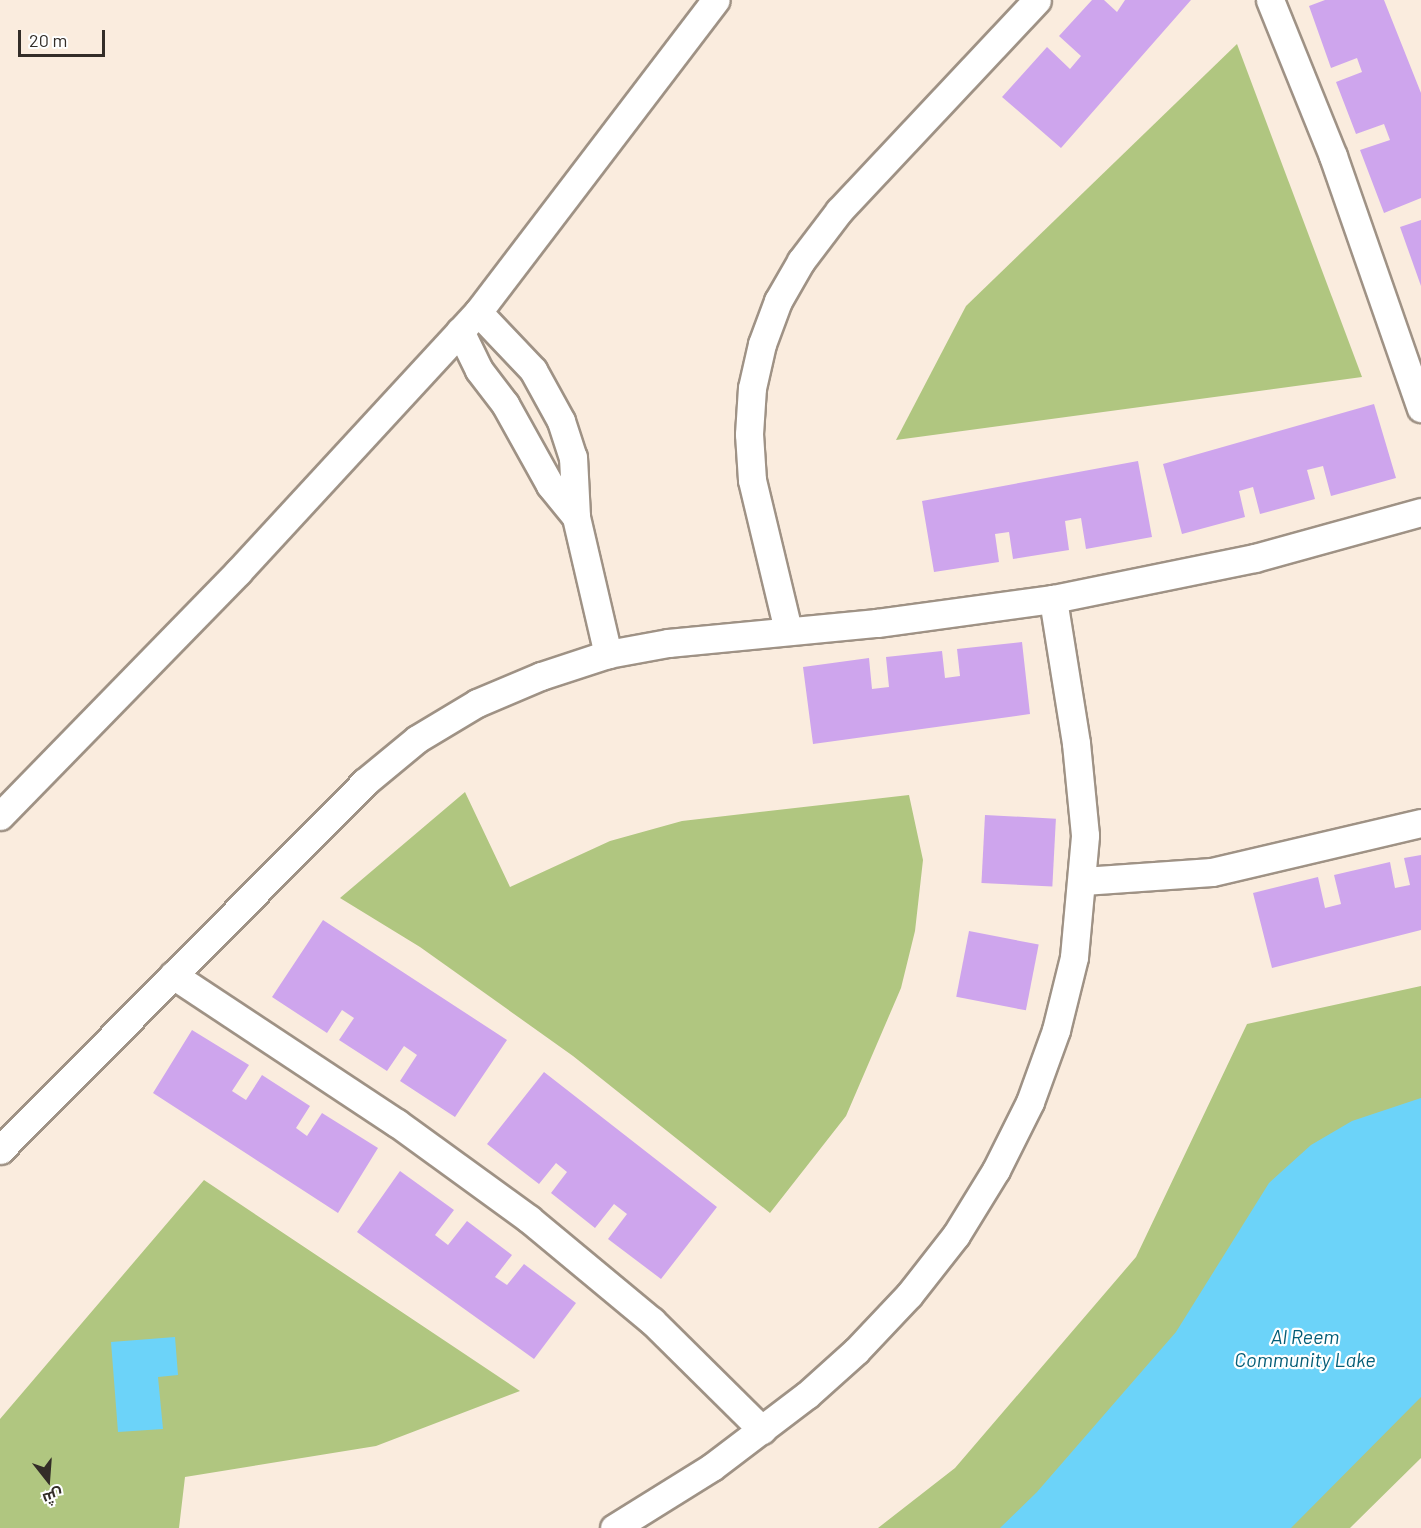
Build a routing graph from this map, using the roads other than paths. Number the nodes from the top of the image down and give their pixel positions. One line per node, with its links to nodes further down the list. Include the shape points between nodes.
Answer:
1 (716, 0): 4 (street)
2 (1037, 0): 11 (street, via 839,211 801,261 778,301 754,377 749,434 753,480)
3 (1270, 0): 5 (street, via 1333,156)
4 (469, 321): 6 (street, via 533,370 561,421); 7 (street, via 479,370 505,404); 13 (street, via 238,572)
5 (1421, 408)
6 (573, 457): 7 (street, via 566,470); 9 (street)
7 (546, 477): 9 (street)
8 (1421, 512): 10 (street, via 1255,558)
9 (576, 518): 12 (street)
10 (1053, 599): 11 (street, via 877,623); 15 (street, via 1081,789)
11 (788, 630): 12 (street)
12 (608, 654): 16 (street, via 477,703 417,739 365,782)
13 (0, 816)
14 (1421, 824): 15 (street, via 1212,872)
15 (1083, 881): 18 (street, via 1074,957 1056,1030 1030,1102 996,1170 956,1235 909,1295 856,1351)
16 (172, 975): 17 (street); 18 (street, via 397,1123 529,1219 652,1321)
17 (0, 1149)
18 (762, 1430): 19 (street, via 669,1496)
19 (614, 1528)

